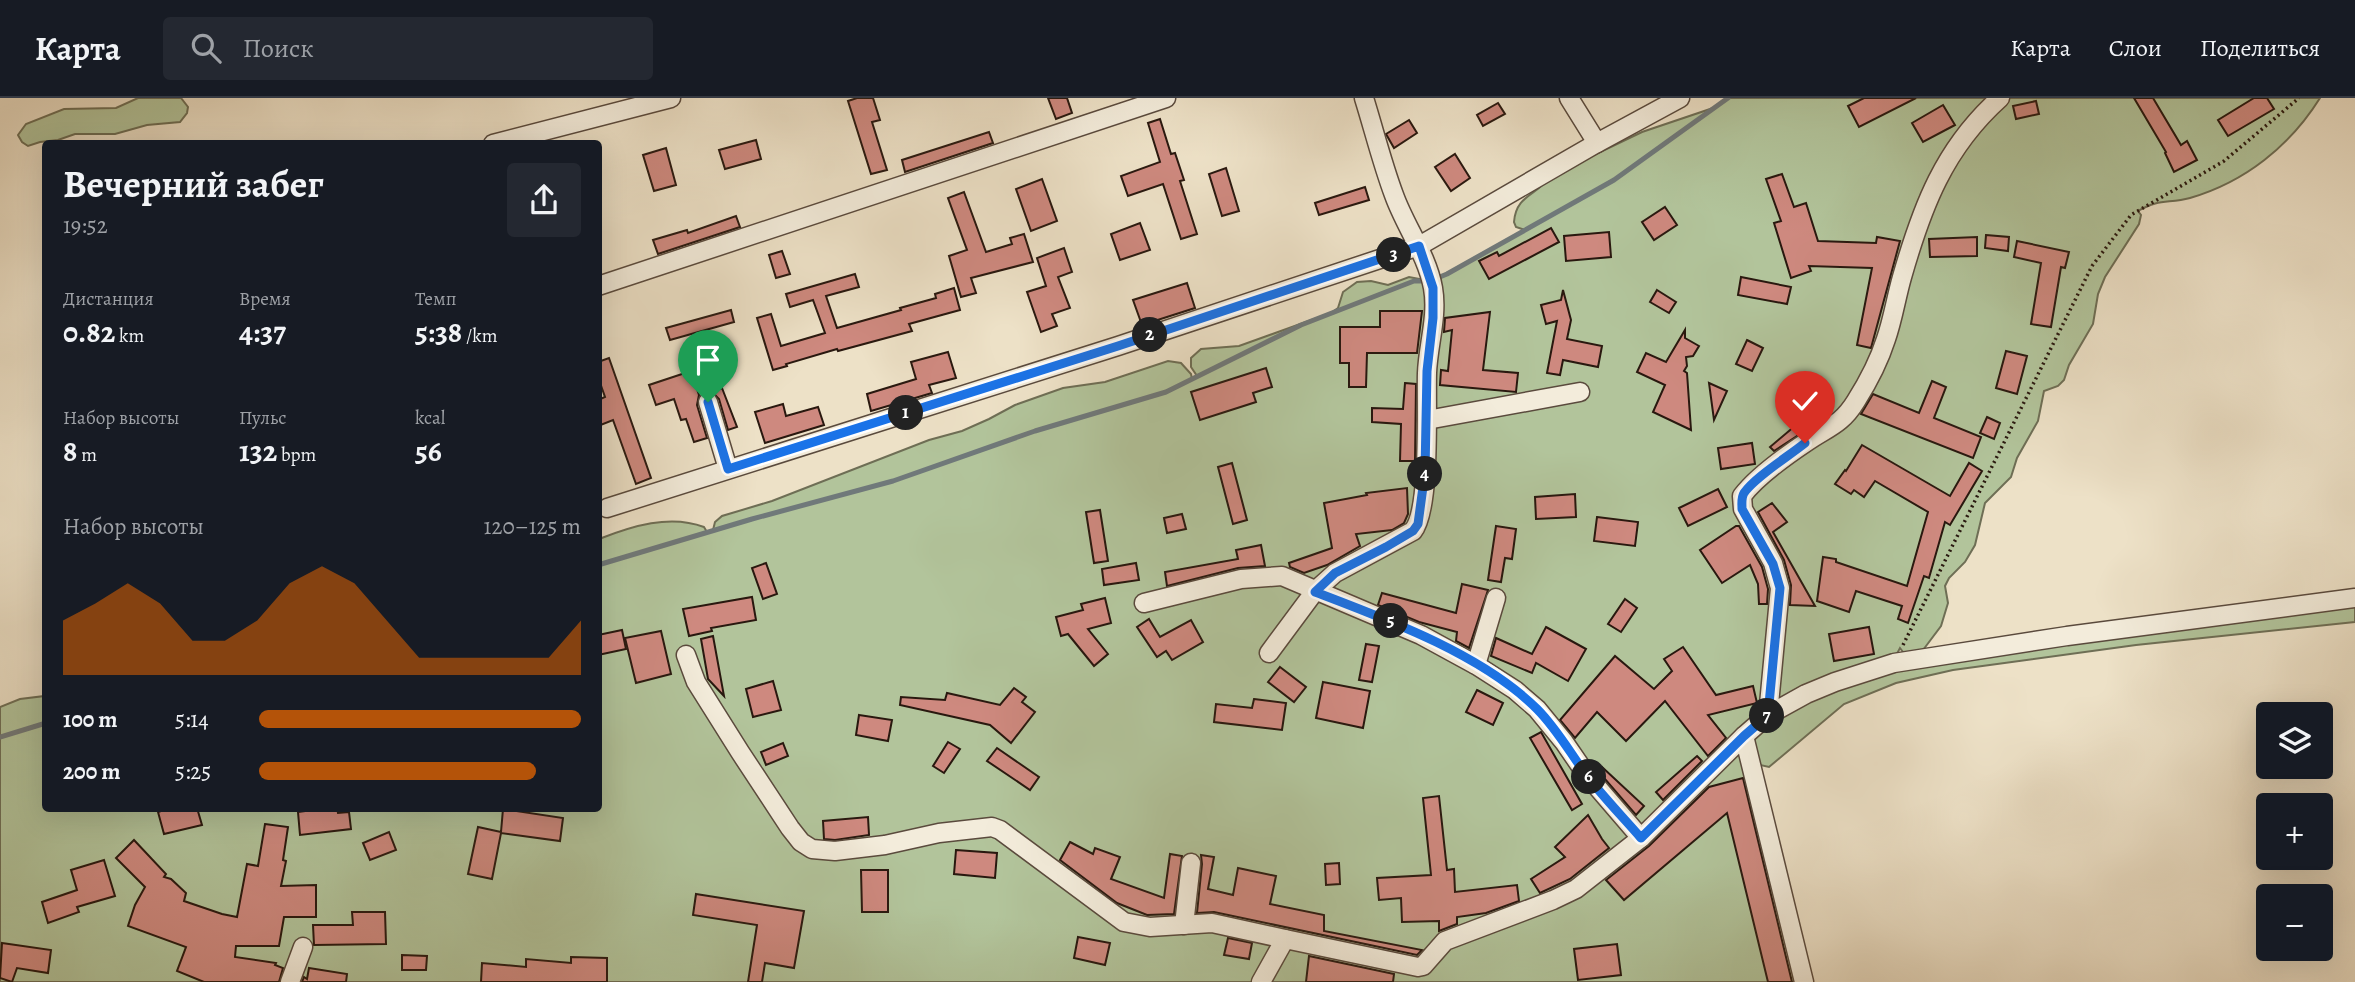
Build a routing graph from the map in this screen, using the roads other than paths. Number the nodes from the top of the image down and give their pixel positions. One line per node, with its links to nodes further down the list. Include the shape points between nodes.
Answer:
1 (671, 98): 7 (street)
2 (1166, 98): 10 (street)
3 (1364, 98): 9 (street, via 1393,194)
4 (1569, 98): 8 (street)
5 (1680, 98): 8 (street)
6 (2000, 98): 23 (street, via 1957,144 1944,166 1913,239 1886,340 1858,399 1840,422 1805,443 1742,496 1742,509 1773,564 1780,588)
7 (508, 140)
8 (1597, 143): 9 (street)
9 (1421, 252): 13 (street, via 1433,288); 14 (street)
10 (602, 285)
11 (1580, 392): 13 (street)
12 (708, 402): 14 (street)
13 (1427, 420): 16 (street, via 1418,524 1386,547 1335,573)
14 (728, 469): 15 (street)
15 (607, 508)
16 (1315, 592): 19 (street, via 1289,579 1241,579); 20 (street); 22 (street, via 1409,629)
17 (1496, 598): 22 (street)
18 (2355, 598): 23 (street, via 1894,663 1835,681)
19 (1144, 603)
20 (1269, 653)
21 (686, 655): 27 (street, via 696,682 740,752 790,828 812,849 885,845 992,827 1124,922 1150,927)
22 (1476, 664): 25 (street, via 1537,709)
23 (1768, 715): 24 (street)
24 (1744, 736): 25 (street); 32 (street)
25 (1641, 838): 28 (street, via 1576,889 1445,941 1423,966)
26 (1191, 863): 27 (street)
27 (1184, 925): 28 (street, via 1219,923)
28 (1285, 940): 31 (street)
29 (303, 947): 30 (street)
30 (290, 982)
31 (1261, 982)
32 (1804, 982)

